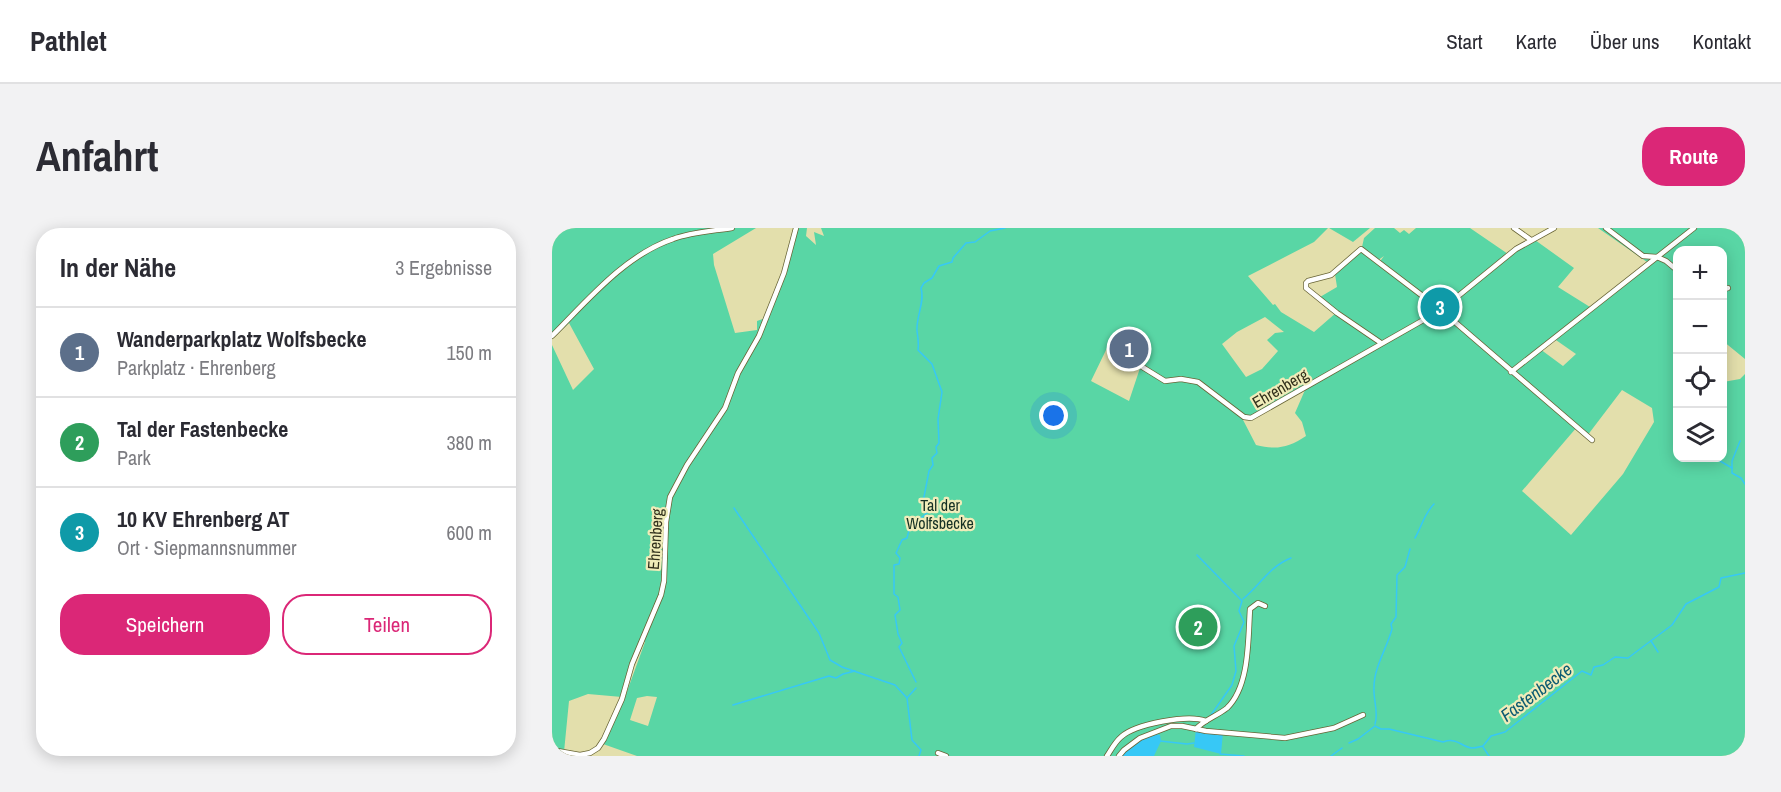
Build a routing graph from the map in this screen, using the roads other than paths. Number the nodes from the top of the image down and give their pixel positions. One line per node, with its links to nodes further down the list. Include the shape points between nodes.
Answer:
1 (732, 228): 11 (street, via 674,238 653,247 604,281)
2 (796, 228): 20 (street, Ehrenberg, via 784,273 759,336 724,408 670,497 661,595 622,699)
3 (1514, 228): 7 (street)
4 (1554, 228): 7 (street, Ehrenberg)
5 (1606, 228): 8 (street, via 1643,256)
6 (1694, 228): 8 (street)
7 (1531, 240): 10 (street, Ehrenberg)
8 (1657, 257): 9 (street); 14 (street)
9 (1673, 267)
10 (1441, 310): 12 (street, Ehrenberg); 12 (street, via 1360,249 1331,275 1306,283 1306,288 1337,313); 14 (street)
11 (552, 336)
12 (1381, 343): 13 (street, Ehrenberg, via 1251,418 1244,417 1198,382 1165,381)
13 (1131, 360)
14 (1511, 372): 15 (street)
15 (1592, 440)
16 (1265, 606): 18 (street, via 1258,603 1250,609 1247,655 1234,697 1227,707)
17 (1363, 715): 19 (street, via 1334,728 1285,738)
18 (1206, 721): 19 (street); 25 (street, via 1178,718 1142,728 1122,736)
19 (1196, 729): 26 (street, via 1160,729 1134,741)
20 (598, 748): 21 (street, via 580,755); 23 (street, Ehrenberg)
21 (552, 750)
22 (938, 753): 24 (street)
23 (595, 756)
24 (946, 756)
25 (1107, 756)
26 (1119, 756)

